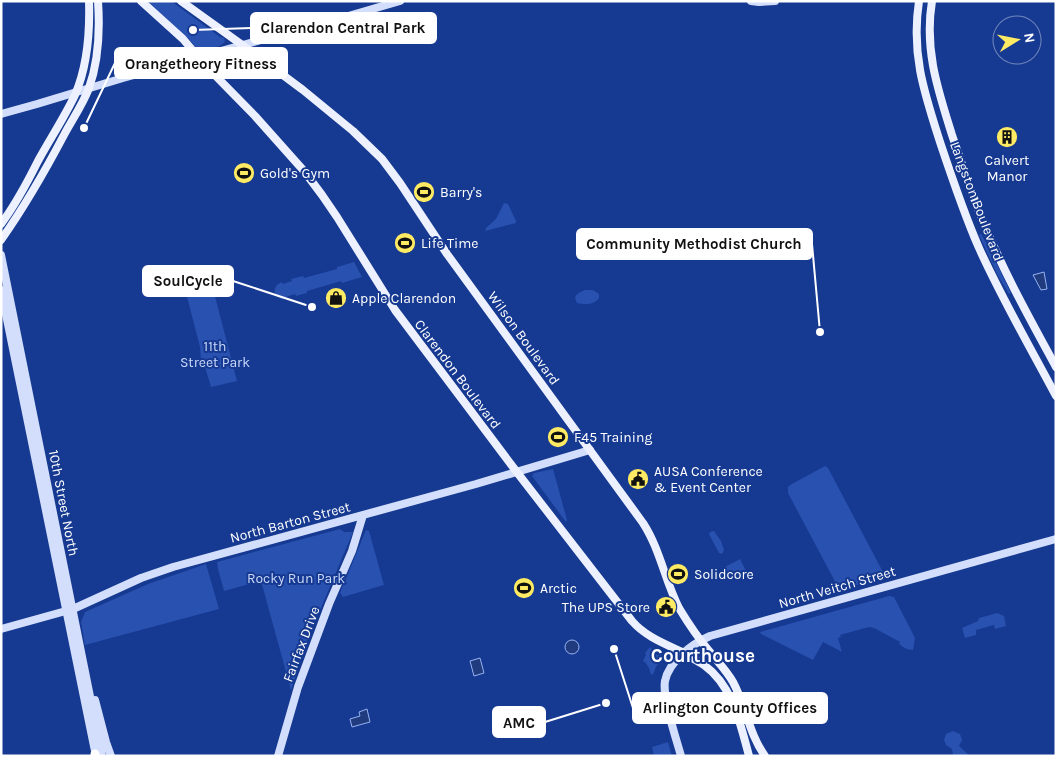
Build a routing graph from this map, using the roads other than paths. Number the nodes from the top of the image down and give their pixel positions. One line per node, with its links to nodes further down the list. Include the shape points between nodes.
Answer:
1 (88, 1): 13 (main road, via 86,56)
2 (98, 1): 12 (main road, via 98,44)
3 (141, 1): 11 (main road, Clarendon Boulevard)
4 (181, 1): 10 (main road, Wilson Boulevard)
5 (400, 1): 10 (main road)
6 (752, 1): 7 (main road)
7 (774, 1)
8 (919, 1): 20 (main road, Langston Boulevard, via 916,38 920,72 956,190 983,257)
9 (932, 1): 19 (main road, Langston Boulevard, via 929,31 934,73 967,180 997,252)
10 (242, 45): 11 (main road); 21 (main road, Wilson Boulevard, via 345,124 382,160 446,254)
11 (198, 57): 12 (main road); 22 (main road, Clarendon Boulevard, via 299,165 346,230 391,305)
12 (89, 88): 13 (main road); 16 (main road, via 48,166)
13 (76, 92): 14 (main road); 15 (main road)
14 (1, 114)
15 (1, 224)
16 (1, 240)
17 (1, 255): 25 (main road, 10th Street North)
18 (1, 290): 25 (main road, 10th Street North)
19 (1056, 367)
20 (1056, 396)
21 (590, 450): 22 (main road, North Barton Street); 27 (main road, Wilson Boulevard, via 647,529 677,603)
22 (516, 471): 23 (main road, North Barton Street); 28 (main road, Clarendon Boulevard, via 638,628)
23 (363, 515): 25 (main road, North Barton Street, via 173,567); 32 (main road, Fairfax Drive, via 298,687)
24 (1056, 539): 27 (main road, North Veitch Street)
25 (69, 610): 26 (main road, North Barton Street); 29 (main road, 10th Street North); 30 (main road, 10th Street North)
26 (1, 629)
27 (701, 640): 28 (main road, North Veitch Street); 35 (main road, Wilson Boulevard, via 733,681 752,732)
28 (683, 653): 33 (main road, North Veitch Street, via 665,679 664,690); 34 (main road, Clarendon Boulevard, via 711,671 728,693)
29 (83, 659): 30 (main road, 10th Street North); 31 (main road)
30 (97, 755)
31 (111, 756)
32 (278, 756)
33 (681, 756)
34 (749, 756)
35 (765, 756)

